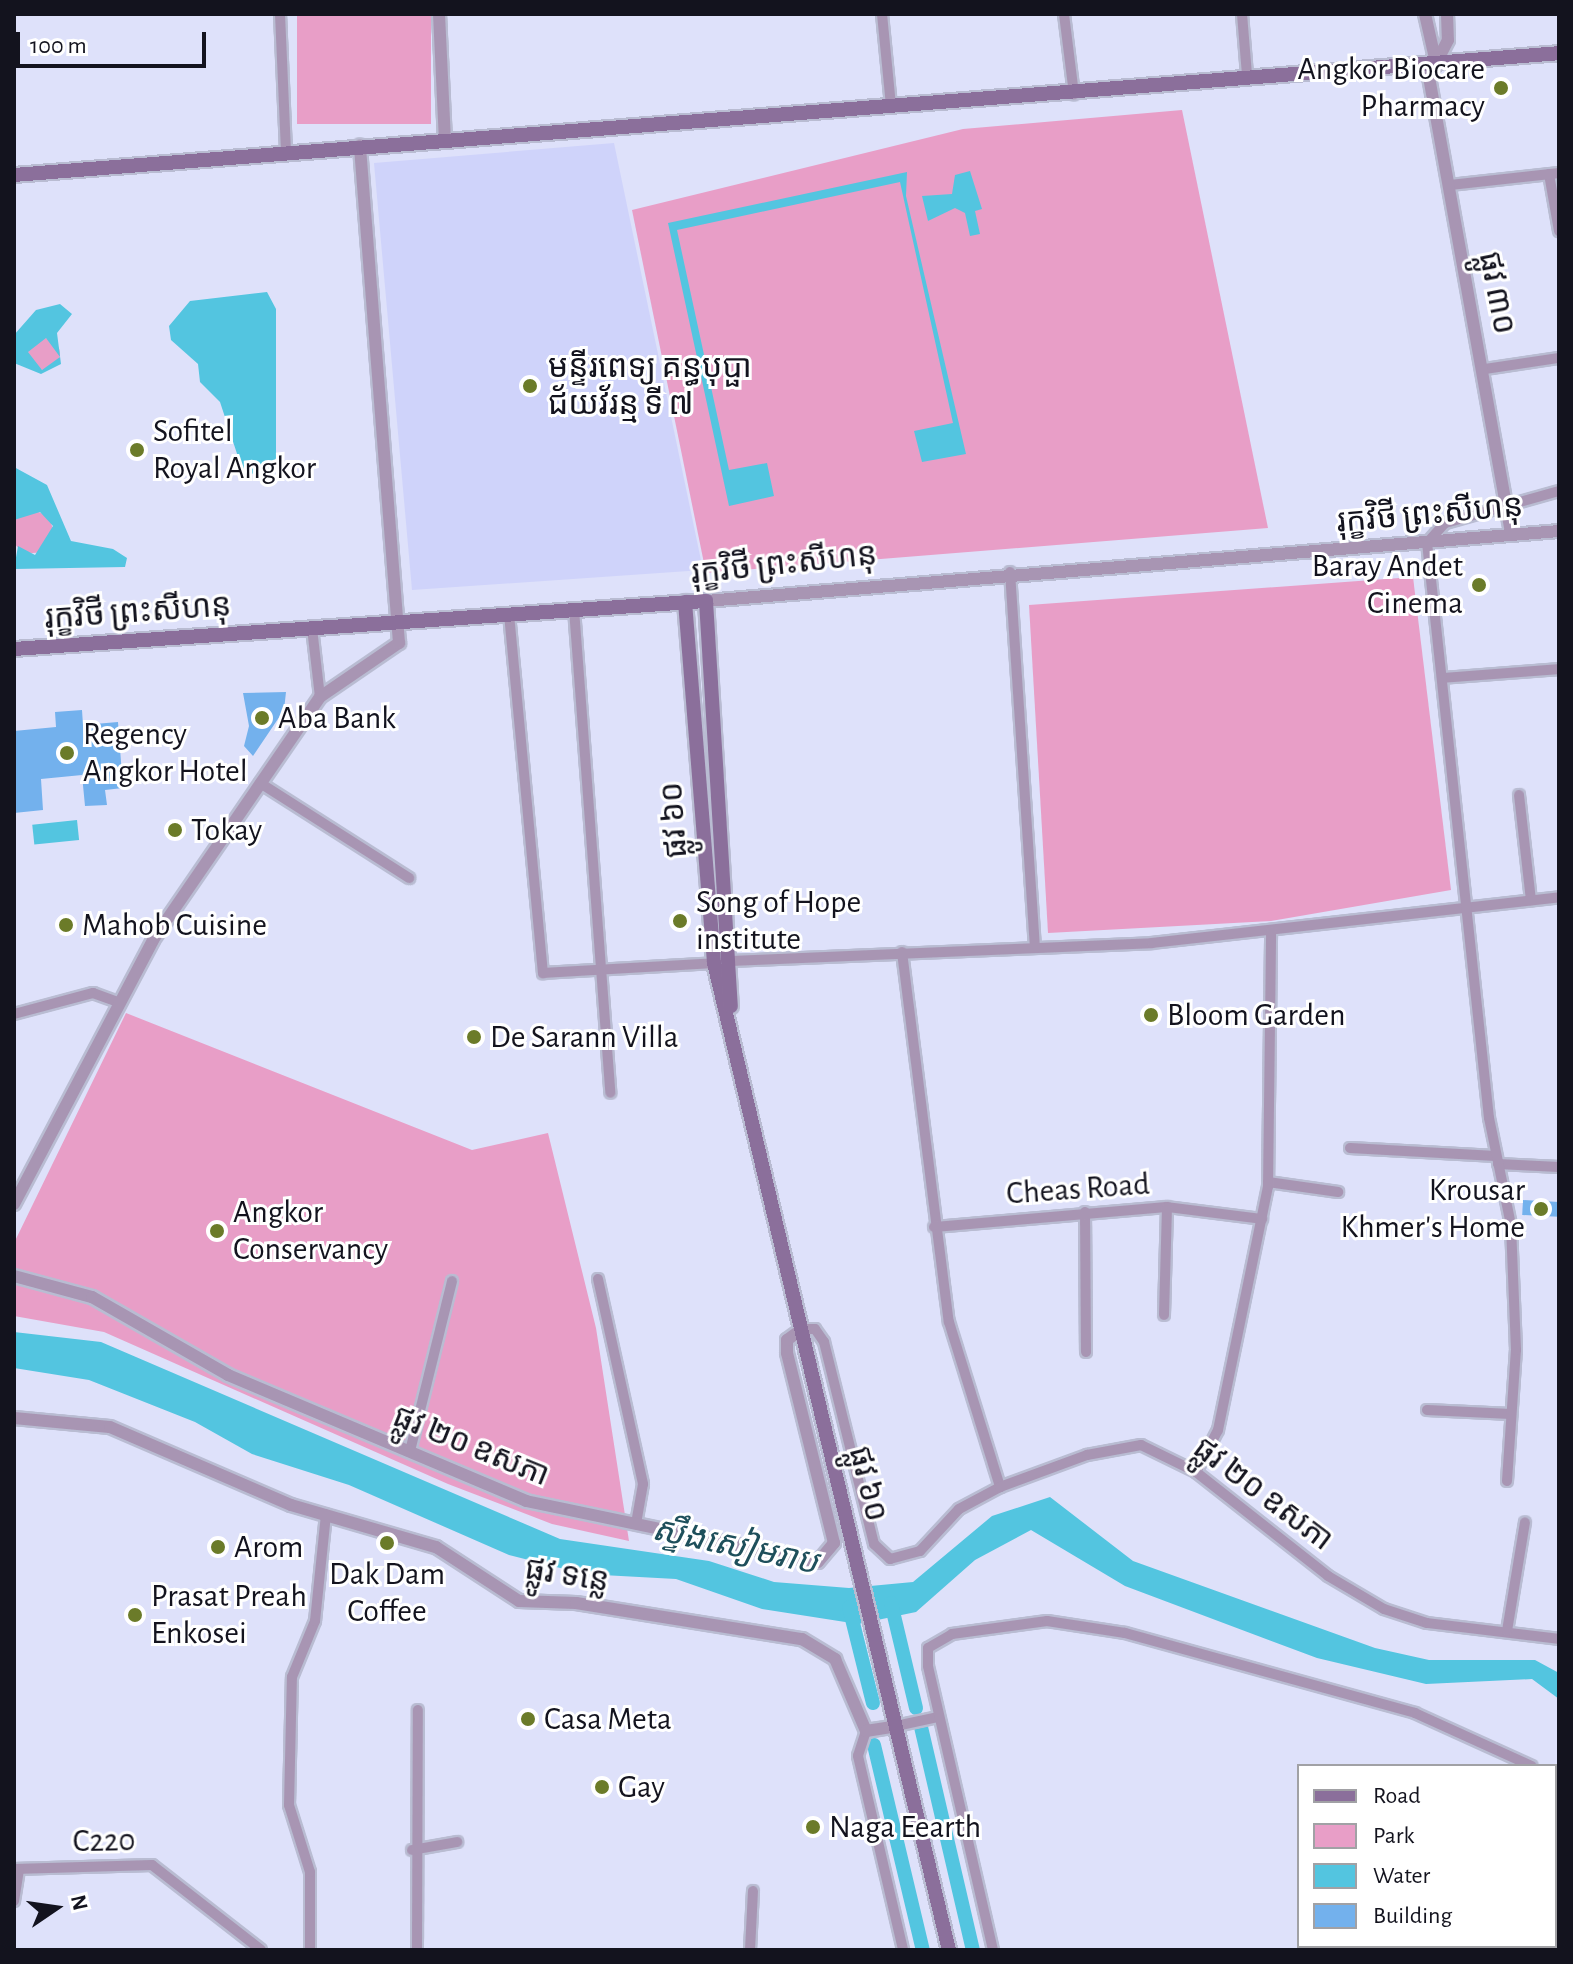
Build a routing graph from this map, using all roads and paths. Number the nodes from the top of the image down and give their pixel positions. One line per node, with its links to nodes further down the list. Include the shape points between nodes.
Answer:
1 (280, 14): 15 (street)
2 (439, 14): 13 (street)
3 (882, 14): 12 (street)
4 (1064, 14): 11 (street)
5 (1242, 14): 10 (street)
6 (1425, 14): 9 (street, ផ្លូវ ៣០)
7 (1447, 14): 9 (street, ផ្លូវ ៣០, via 1448,40)
8 (1559, 53): 9 (main road)
9 (1436, 63): 10 (main road); 18 (street, ផ្លូវ ៣០, via 1429,77)
10 (1247, 75): 11 (main road)
11 (1074, 94): 12 (main road)
12 (891, 106): 13 (main road)
13 (445, 140): 14 (main road)
14 (360, 146): 15 (main road); 32 (street)
15 (286, 153): 17 (main road)
16 (1554, 174): 18 (street); 19 (street)
17 (14, 175)
18 (1450, 185): 21 (street, ផ្លូវ ៣០)
19 (1559, 231)
20 (1559, 358): 21 (street)
21 (1485, 369): 23 (street, ផ្លូវ ៣០)
22 (1559, 491): 23 (street)
23 (1505, 503): 25 (street, ផ្លូវ ៣០); 26 (street, via 1445,523)
24 (1559, 531): 25 (street, រុក្ខវិថី ព្រះសីហនុ)
25 (1511, 535): 26 (street, រុក្ខវិថី ព្រះសីហនុ)
26 (1427, 543): 27 (street, រុក្ខវិថី ព្រះសីហនុ); 36 (street)
27 (1010, 572): 28 (street, រុក្ខវិថី ព្រះសីហនុ); 45 (street)
28 (706, 601): 29 (main road, រុក្ខវិថី ព្រះសីហនុ); 47 (main road, ផ្លូវ ៦០)
29 (685, 602): 30 (main road, រុក្ខវិថី ព្រះសីហនុ); 48 (main road, ផ្លូវ ៦០)
30 (574, 609): 31 (main road, រុក្ខវិថី ព្រះសីហនុ); 49 (street)
31 (509, 614): 32 (main road, រុក្ខវិថី ព្រះសីហនុ); 49 (street, via 543,973)
32 (401, 620): 33 (main road, រុក្ខវិថី ព្រះសីហនុ); 37 (street, via 399,643)
33 (312, 628): 34 (main road, រុក្ខវិថី ព្រះសីហនុ); 37 (street)
34 (14, 649)
35 (1559, 669): 36 (street)
36 (1442, 678): 43 (street)
37 (320, 697): 38 (street)
38 (260, 783): 40 (street); 50 (street, via 153,940)
39 (1519, 795): 42 (street)
40 (409, 878)
41 (1559, 897): 42 (street)
42 (1531, 900): 43 (street)
43 (1466, 906): 44 (street); 55 (street)
44 (1271, 931): 45 (street); 57 (street)
45 (1035, 947): 46 (street)
46 (902, 952): 47 (street); 63 (street)
47 (730, 961): 52 (main road, ផ្លូវ ៦០)
48 (714, 963): 49 (street); 52 (main road, ផ្លូវ ៦០)
49 (601, 968): 53 (street)
50 (120, 1003): 51 (street, via 93,993); 59 (street)
51 (14, 1014)
52 (731, 1031): 68 (main road, ផ្លូវ ៦០)
53 (610, 1093)
54 (1350, 1148): 55 (street)
55 (1497, 1160): 56 (street); 71 (street, via 1511,1225)
56 (1559, 1167)
57 (1268, 1182): 58 (street); 62 (street)
58 (1338, 1192)
59 (14, 1204)
60 (1167, 1207): 61 (street, Cheas Road); 62 (street); 67 (street, Cheas Road)
61 (1085, 1212): 63 (street, Cheas Road); 69 (street)
62 (1262, 1219): 74 (street, via 1218,1430)
63 (934, 1227): 76 (street, via 958,1363)
64 (14, 1276): 73 (street, ផ្លូវ ២០ ឧសភា, via 92,1297 228,1375)
65 (598, 1279): 79 (street, via 643,1484)
66 (452, 1281): 73 (street)
67 (1164, 1315)
68 (802, 1329): 76 (street, ផ្លូវ ២០ ឧសភា, via 815,1329 824,1342 881,1554 911,1557 959,1509); 79 (street, ផ្លូវ ២០ ឧសភា, via 787,1340 787,1353 834,1543 827,1558 808,1561); 84 (main road, ផ្លូវ ៦០)
69 (1086, 1352)
70 (1427, 1410): 71 (street)
71 (1511, 1414): 75 (street)
72 (14, 1418): 77 (street, ផ្លូវ ទន្លេ, via 110,1427 202,1473)
73 (410, 1451): 79 (street, ផ្លូវ ២០ ឧសភា, via 526,1501)
74 (1196, 1472): 76 (street, ផ្លូវ ២០ ឧសភា, via 1163,1451 1128,1446); 80 (street, ផ្លូវ ២០ ឧសភា, via 1356,1595 1409,1620)
75 (1507, 1481)
76 (1000, 1487)
77 (326, 1515): 85 (street, ផ្លូវ ទន្លេ, via 456,1555 519,1601 576,1603 802,1639 835,1659); 93 (street, via 315,1621 292,1677 289,1805 310,1872)
78 (1525, 1522): 80 (street)
79 (636, 1523)
80 (1507, 1631): 81 (street, ផ្លូវ ២០ ឧសភា)
81 (1559, 1639)
82 (418, 1710): 88 (street)
83 (935, 1718): 84 (street); 86 (street, via 928,1648 939,1640 1018,1622 1067,1622 1404,1709); 98 (street)
84 (896, 1726): 85 (street); 97 (main road, ផ្លូវ ៦០)
85 (866, 1731): 96 (street, via 858,1756)
86 (1528, 1764)
87 (457, 1842): 88 (street)
88 (412, 1850): 94 (street)
89 (17, 1869): 91 (street); 92 (street, C220, via 152,1865)
90 (753, 1891): 95 (street)
91 (14, 1901)
92 (261, 1950)
93 (310, 1950)
94 (417, 1950)
95 (750, 1950)
96 (903, 1950)
97 (949, 1950)
98 (993, 1950)

